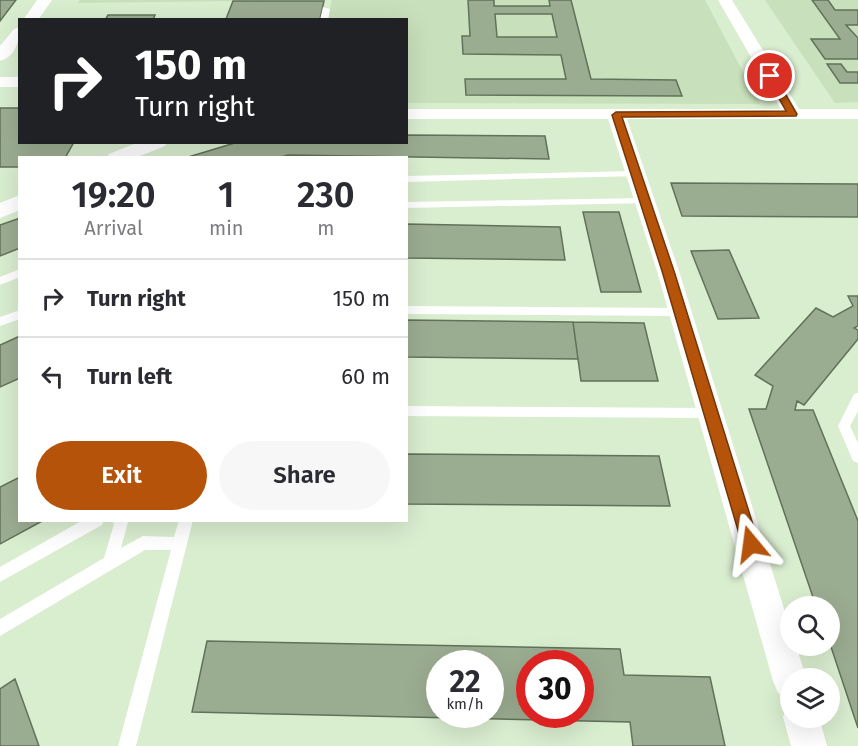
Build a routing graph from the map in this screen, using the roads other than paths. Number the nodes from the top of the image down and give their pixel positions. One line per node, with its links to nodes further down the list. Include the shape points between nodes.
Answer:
1 (45, 0): 4 (street)
2 (725, 0): 13 (street)
3 (326, 9): 5 (lane)
4 (32, 18)
5 (324, 18)
6 (0, 33): 7 (street)
7 (18, 33)
8 (18, 34): 9 (street)
9 (0, 56)
10 (0, 82): 11 (street)
11 (18, 82)
12 (408, 114): 16 (street)
13 (793, 114): 14 (street); 16 (street)
14 (834, 114): 15 (street); 17 (street)
15 (858, 114)
16 (616, 115): 20 (street)
17 (858, 128)
18 (153, 144): 19 (street)
19 (121, 156)
20 (636, 174): 21 (lane); 22 (street)
21 (408, 179)
22 (645, 201): 24 (lane); 29 (street)
23 (18, 202): 25 (street)
24 (408, 205)
25 (0, 211)
26 (18, 274): 27 (lane)
27 (0, 281)
28 (408, 310): 29 (lane)
29 (681, 312): 34 (street)
30 (18, 315): 31 (lane)
31 (0, 322)
32 (858, 398): 35 (lane, via 844,426)
33 (408, 411): 34 (lane)
34 (711, 413): 43 (street)
35 (858, 457)
36 (93, 522): 41 (lane)
37 (121, 522): 40 (lane)
38 (186, 522): 39 (lane)
39 (180, 544): 40 (lane, via 143,543); 45 (lane)
40 (111, 560): 42 (lane)
41 (0, 575)
42 (0, 628)
43 (786, 668)
44 (804, 728): 46 (street)
45 (127, 746)
46 (809, 746)

